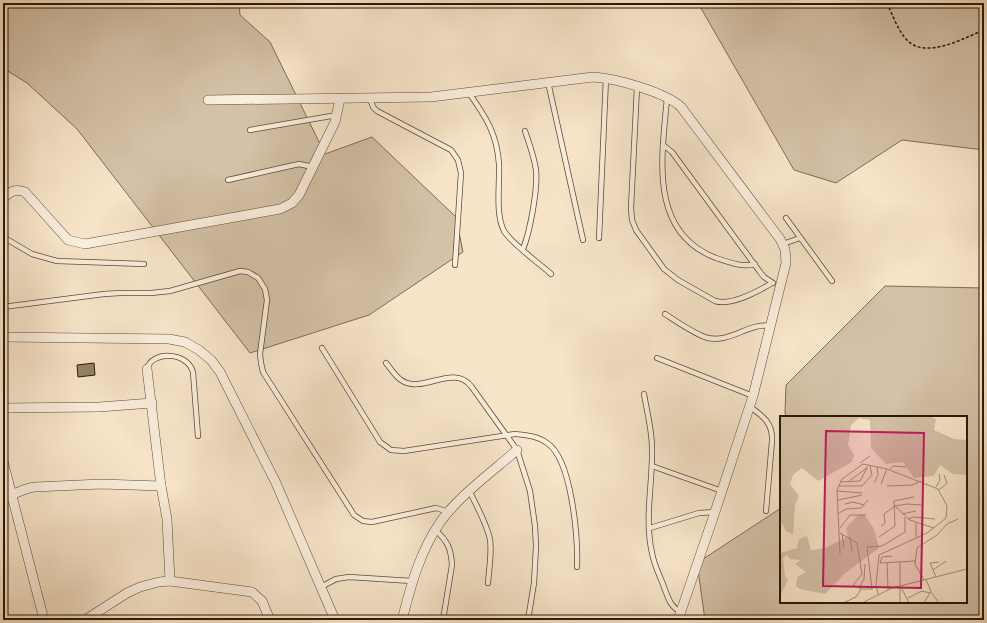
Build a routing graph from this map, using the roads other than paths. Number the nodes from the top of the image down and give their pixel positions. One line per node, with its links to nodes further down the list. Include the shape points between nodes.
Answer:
1 (606, 78): 2 (street); 3 (street); 18 (lane)
2 (548, 82): 4 (street); 20 (lane)
3 (637, 87): 5 (street); 28 (lane, via 631,208 632,220 639,235 672,276 715,301 734,301)
4 (469, 93): 6 (street, via 431,97); 22 (lane, via 486,118 497,148 501,225)
5 (667, 96): 12 (lane); 21 (street, via 685,111)
6 (370, 98): 7 (street); 25 (lane, via 377,111 451,150 458,160 461,173)
7 (340, 99): 8 (street); 9 (street)
8 (208, 100)
9 (337, 115): 10 (lane); 13 (street)
10 (250, 130)
11 (525, 131): 22 (lane, via 537,182 530,229)
12 (663, 145): 24 (lane, via 672,152); 24 (lane, via 663,191 670,215 680,231 697,248 711,256 745,266)
13 (313, 167): 14 (lane, via 299,164); 15 (street, via 296,199 280,209 90,244 68,240 25,192 12,191)
14 (228, 180)
15 (3, 200)
16 (786, 218): 19 (lane)
17 (3, 237): 23 (lane, via 32,254 57,261)
18 (599, 238)
19 (800, 238): 21 (lane); 27 (lane)
20 (583, 240)
21 (783, 244): 28 (street, via 786,263)
22 (523, 249): 26 (lane)
23 (144, 264)
24 (755, 264): 28 (lane, via 764,277)
25 (455, 265)
26 (551, 274)
27 (832, 281)
28 (776, 284): 31 (street)
29 (3, 307): 52 (lane, via 120,293 159,293 240,271 252,273 260,280 266,294 267,306 260,354 263,372 354,515 363,521 372,522 436,508)
30 (665, 314): 31 (lane, via 703,337 714,339 728,337 755,326)
31 (771, 326): 38 (street)
32 (3, 337): 60 (street, via 169,339 192,346 205,354 220,372 276,483)
33 (322, 348): 42 (lane, via 380,442 387,449 399,452)
34 (657, 358): 38 (lane)
35 (386, 363): 42 (lane, via 399,379 410,384 451,377 465,380)
36 (147, 369): 39 (street); 43 (lane, via 151,361 157,358 178,357 190,365 193,372)
37 (644, 394): 46 (lane, via 651,430)
38 (753, 396): 40 (street)
39 (152, 402): 41 (street, via 99,407); 47 (street)
40 (749, 406): 49 (street); 51 (lane, via 764,416 772,432)
41 (3, 408)
42 (506, 435): 44 (lane); 56 (lane, via 531,436 547,442 562,461 576,522)
43 (198, 436)
44 (517, 450): 48 (street); 68 (lane, via 530,491 535,526 535,565)
45 (3, 462): 50 (street)
46 (652, 466): 49 (lane); 54 (lane, via 648,508)
47 (161, 486): 50 (street, via 101,484 34,487); 57 (street, via 167,519)
48 (470, 492): 52 (street); 59 (lane, via 490,539)
49 (722, 492): 53 (street)
50 (8, 496): 62 (street)
51 (766, 511)
52 (449, 512): 55 (street)
53 (715, 512): 54 (lane, via 699,513); 61 (street)
54 (650, 528): 61 (lane, via 650,547 654,563 670,602)
55 (436, 530): 58 (street, via 421,557); 67 (lane, via 445,538 452,558)
56 (577, 567)
57 (170, 581): 63 (street, via 149,584 133,590); 64 (street, via 252,592 262,601)
58 (412, 582): 60 (lane, via 349,577 336,579); 66 (street)
59 (488, 583)
60 (321, 587): 65 (street)
61 (679, 616)
62 (44, 620)
63 (85, 620)
64 (270, 620)
65 (335, 620)
66 (402, 620)
67 (443, 620)
68 (528, 620)

